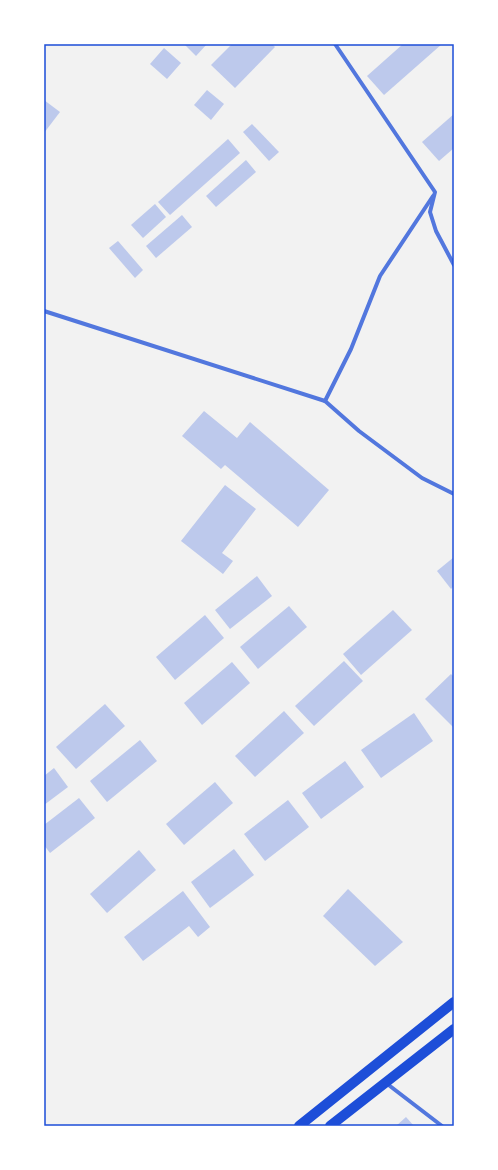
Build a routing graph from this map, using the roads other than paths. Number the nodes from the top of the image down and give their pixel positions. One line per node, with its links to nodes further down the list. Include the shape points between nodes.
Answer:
1 (335, 44): 2 (street)
2 (435, 192): 3 (street, via 430,212 436,232); 5 (street, via 380,276 351,349)
3 (454, 265)
4 (44, 311): 5 (street)
5 (325, 401): 6 (street, via 359,431 422,478)
6 (454, 494)
7 (454, 1002): 10 (main road)
8 (454, 1029): 9 (main road)
9 (386, 1083): 11 (main road); 12 (street)
10 (299, 1126)
11 (330, 1126)
12 (442, 1126)

